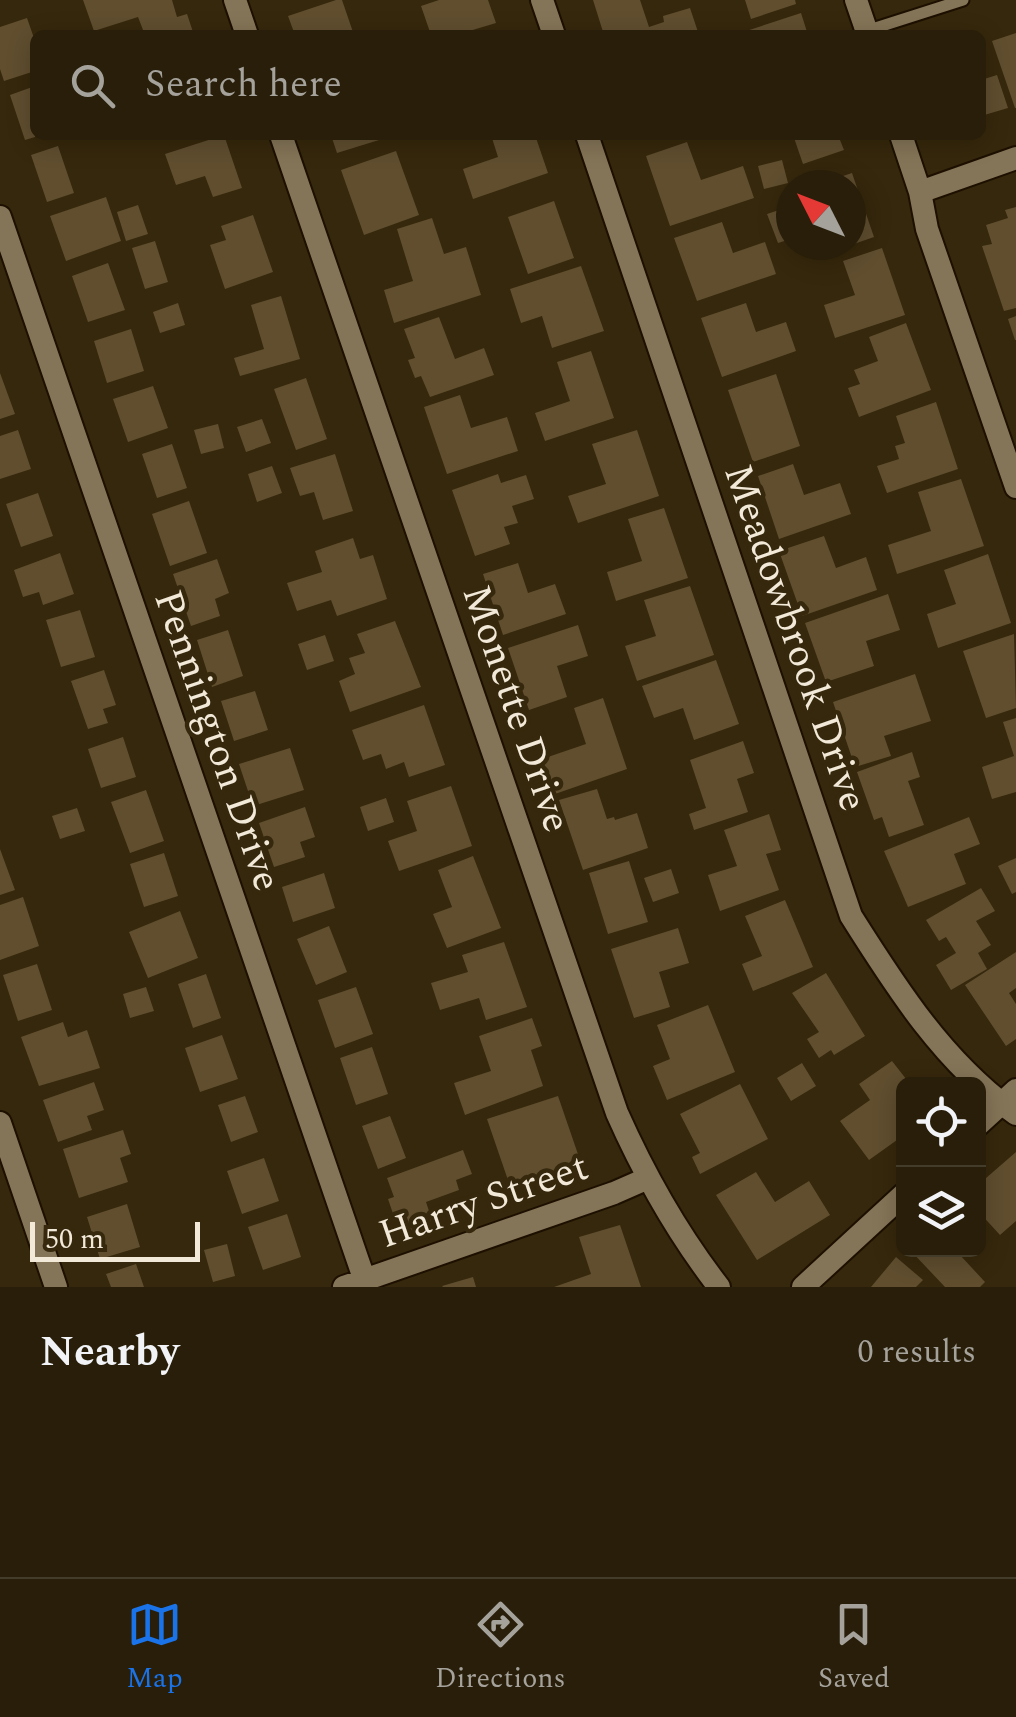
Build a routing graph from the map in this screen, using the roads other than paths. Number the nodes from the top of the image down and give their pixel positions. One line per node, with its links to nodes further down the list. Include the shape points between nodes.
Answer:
1 (235, 0): 6 (street)
2 (542, 0): 7 (street)
3 (856, 0): 8 (street)
4 (963, 0): 5 (lane)
5 (923, 6): 9 (lane)
6 (245, 30)
7 (552, 30)
8 (866, 30)
9 (873, 30)
10 (283, 140): 20 (street, Monette Drive, via 617,1113)
11 (590, 140): 17 (street, Meadowbrook Drive, via 851,916 942,1049)
12 (903, 140): 14 (street)
13 (1016, 158): 14 (street)
14 (920, 192): 16 (street)
15 (0, 218): 22 (street, Pennington Drive)
16 (1016, 486)
17 (1011, 1103): 18 (street)
18 (986, 1120)
19 (0, 1122): 23 (street)
20 (646, 1179): 22 (street, Harry Street); 24 (street, Monette Drive)
21 (896, 1201): 25 (street)
22 (359, 1285)
23 (56, 1287)
24 (719, 1287)
25 (803, 1287)

